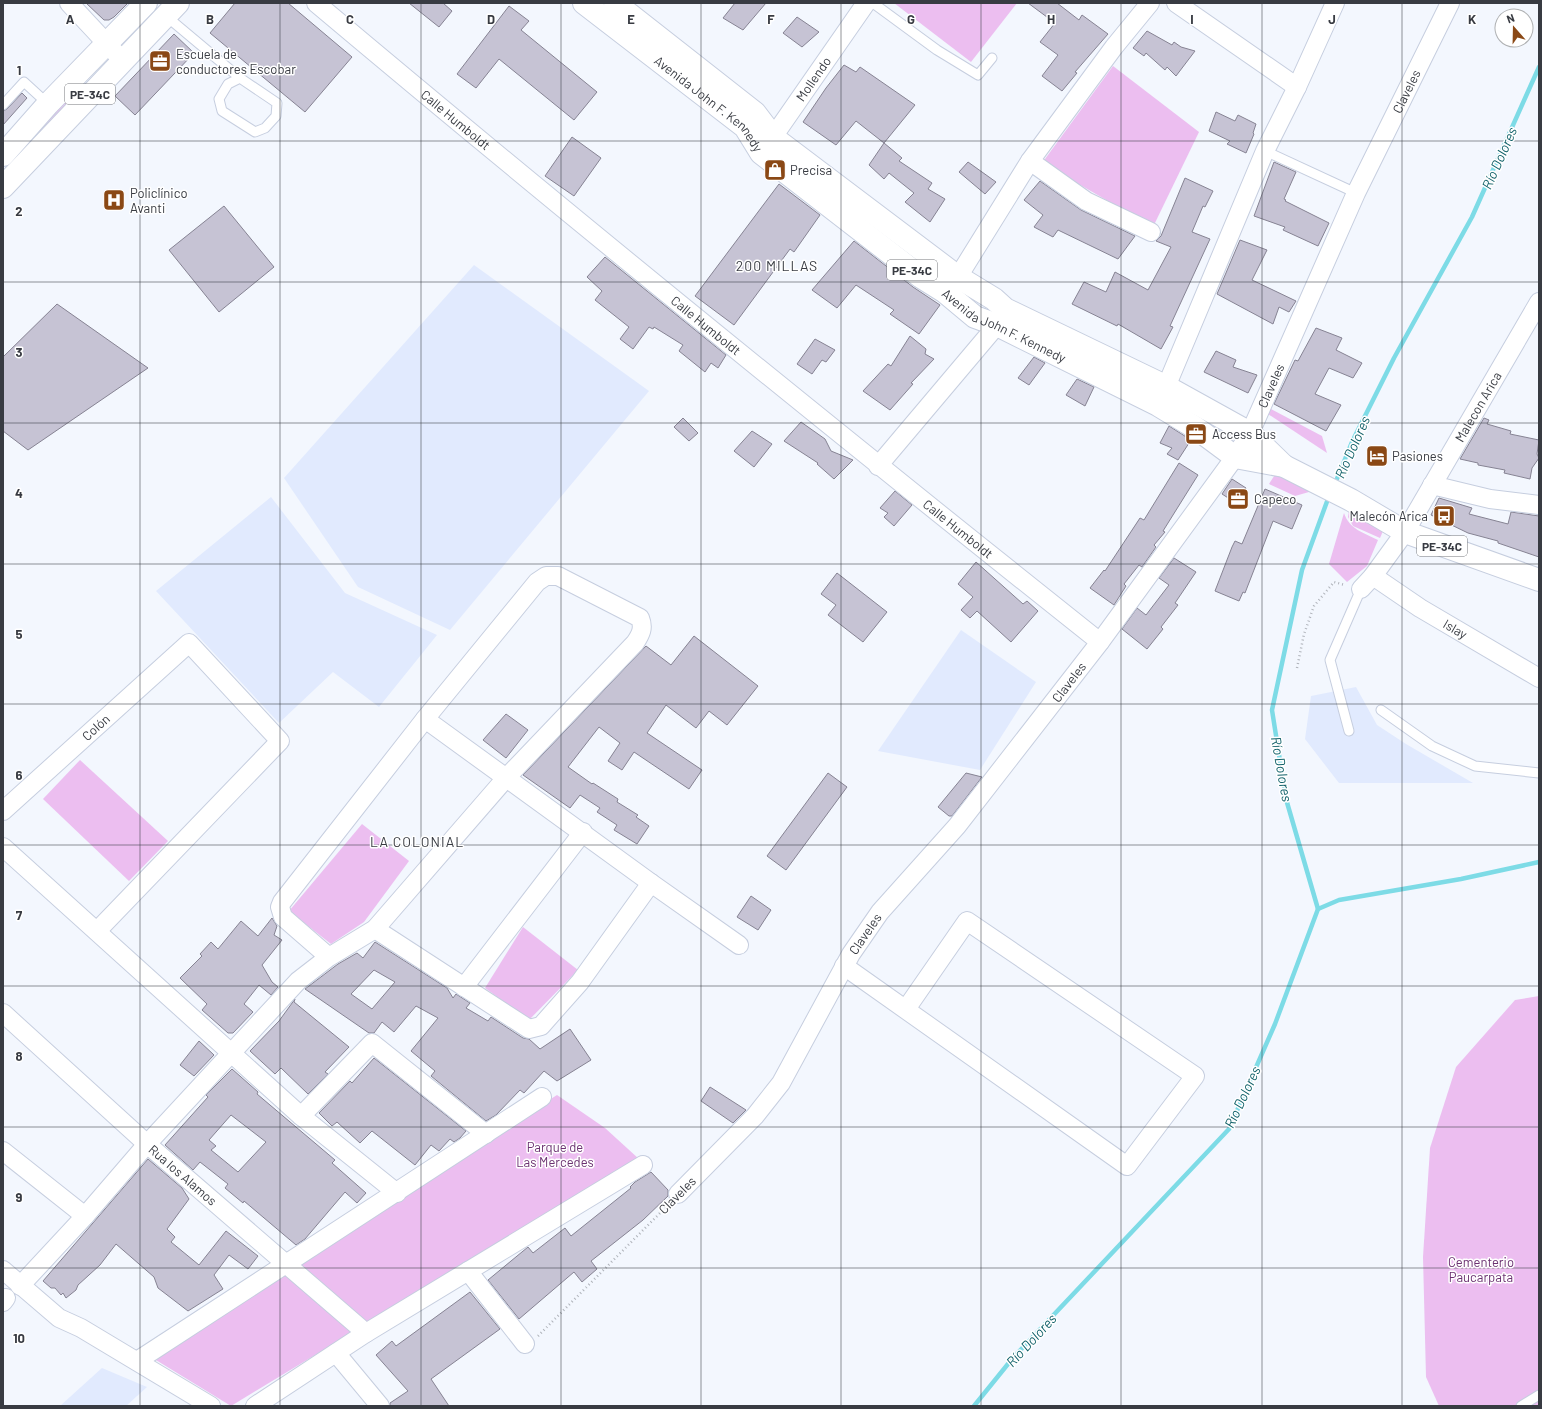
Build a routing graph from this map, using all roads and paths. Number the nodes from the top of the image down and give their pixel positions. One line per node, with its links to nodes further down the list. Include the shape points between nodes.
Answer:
1 (68, 3): 13 (street)
2 (146, 3): 13 (main road, PE-34C)
3 (316, 3): 35 (street, Calle Humboldt, via 505,162)
4 (584, 3): 16 (main road, Avenida John F. Kennedy / PE-34C)
5 (615, 3): 16 (main road, Avenida John F. Kennedy / PE-34C)
6 (866, 3): 21 (street, Mollendo)
7 (873, 3): 14 (lane, via 937,50 978,75)
8 (1150, 3): 24 (street, via 1114,47)
9 (1176, 3): 18 (street)
10 (1335, 3): 18 (street)
11 (1450, 3): 26 (street, Claveles)
12 (172, 9): 15 (main road, PE-34C); 17 (lane)
13 (107, 44): 15 (street); 19 (main road, PE-34C)
14 (992, 58)
15 (123, 61): 25 (main road, PE-34C)
16 (682, 67): 21 (main road, Avenida John F. Kennedy / PE-34C, via 756,113)
17 (240, 78): 17 (lane, via 228,84 219,98 222,111 255,132 265,128 276,116 276,103)
18 (1297, 87): 22 (street)
19 (48, 104): 20 (lane, via 24,82); 23 (main road, PE-34C)
20 (3, 105)
21 (767, 146): 28 (main road, Avenida John F. Kennedy / PE-34C)
22 (1265, 151): 26 (lane); 32 (street)
23 (3, 155)
24 (1030, 161): 27 (street, via 1086,202); 28 (street)
25 (6, 179)
26 (1356, 193): 33 (street, Claveles)
27 (1151, 232)
28 (952, 284): 30 (main road, Avenida John F. Kennedy / PE-34C, via 994,299)
29 (1539, 302): 31 (street, Malecon Arica)
30 (1001, 317): 32 (main road, Avenida John F. Kennedy / PE-34C); 35 (street)
31 (1532, 327): 37 (street, Malecon Arica)
32 (1162, 396): 33 (main road, Avenida John F. Kennedy / PE-34C); 34 (main road, Avenida John F. Kennedy / PE-34C, via 1196,428)
33 (1250, 433): 34 (street, Claveles); 36 (main road, Avenida John F. Kennedy / PE-34C)
34 (1235, 457): 36 (main road, Avenida John F. Kennedy / PE-34C); 43 (street, Claveles)
35 (878, 466): 43 (street, Calle Humboldt)
36 (1284, 466): 39 (main road, Avenida John F. Kennedy / PE-34C, via 1320,483)
37 (1432, 485): 38 (street, via 1490,499); 39 (street, Malecon Arica)
38 (1539, 505)
39 (1405, 532): 40 (street, Malecon Arica); 41 (main road, PE-34C)
40 (1373, 576): 42 (street, Malecon Arica); 45 (street, Islay, via 1420,608)
41 (1539, 580)
42 (1361, 589): 44 (path, via 1334,582 1314,606 1304,634); 48 (lane, via 1330,660)
43 (1100, 642): 59 (street, Claveles, via 958,826 880,912)
44 (1297, 668)
45 (1539, 678)
46 (1381, 710): 49 (lane, via 1432,746 1475,766)
47 (425, 719): 50 (street); 50 (street, via 538,582 546,576 558,576 640,618 643,624 642,633 635,643); 58 (street, via 280,907 283,917)
48 (1349, 731)
49 (1539, 773)
50 (506, 778): 52 (street); 55 (street)
51 (3, 811): 56 (street, Colón, via 189,643 280,741)
52 (583, 832): 54 (street); 60 (street)
53 (3, 847): 56 (street)
54 (651, 883): 57 (street); 60 (street, via 580,982 540,1026 529,1029)
55 (375, 929): 58 (street); 60 (street)
56 (98, 931): 63 (street)
57 (740, 944)
58 (329, 957): 63 (street, via 298,981)
59 (844, 966): 61 (street); 71 (street, Claveles, via 780,1083 755,1116)
60 (464, 987)
61 (906, 1009): 61 (street, via 1127,1166 1195,1076 967,921)
62 (3, 1013): 67 (street, Rua los Alamos)
63 (231, 1054): 65 (street); 67 (street)
64 (542, 1097): 66 (street)
65 (301, 1116): 66 (street, via 372,1043); 70 (street)
66 (486, 1134): 70 (street)
67 (147, 1144): 72 (street); 73 (street, Rua los Alamos)
68 (3, 1150): 72 (street)
69 (643, 1165): 75 (street)
70 (397, 1193): 73 (street)
71 (678, 1194): 78 (path, Claveles)
72 (85, 1216): 76 (street)
73 (288, 1264): 77 (street, Rua los Alamos); 80 (street)
74 (3, 1270): 76 (street)
75 (468, 1270): 77 (street); 78 (street)
76 (20, 1286): 80 (street, via 59,1318)
77 (366, 1333): 79 (street)
78 (529, 1342)
79 (336, 1353): 83 (street); 84 (street)
80 (137, 1361): 82 (street)
81 (1539, 1396): 85 (lane)
82 (211, 1406)
83 (255, 1406)
84 (380, 1406)
85 (1521, 1406)

